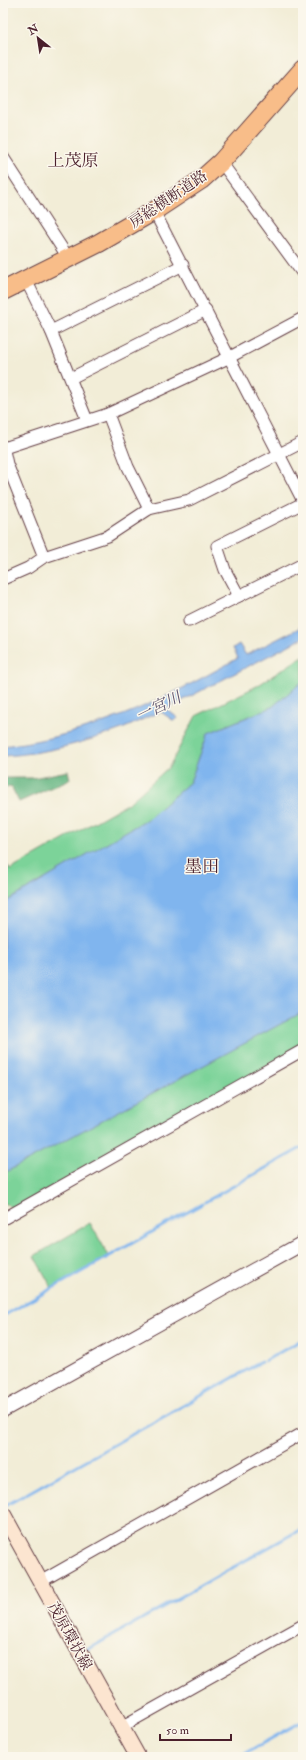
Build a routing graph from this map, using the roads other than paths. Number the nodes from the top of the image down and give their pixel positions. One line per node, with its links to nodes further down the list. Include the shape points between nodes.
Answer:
1 (303, 69): 3 (highway, 房総横断道路)
2 (3, 157): 5 (street)
3 (221, 162): 4 (highway, 房総横断道路, via 201,180); 7 (street)
4 (154, 211): 5 (highway, 房総横断道路); 6 (street)
5 (69, 259): 8 (highway, 房総横断道路)
6 (183, 265): 10 (street); 12 (street)
7 (303, 274)
8 (26, 280): 9 (highway, 房総横断道路); 12 (street)
9 (3, 291)
10 (206, 310): 13 (street); 14 (street)
11 (300, 323): 13 (street)
12 (52, 331): 14 (street)
13 (230, 357): 15 (street); 19 (street)
14 (71, 378): 16 (street)
15 (108, 414): 16 (street); 21 (street, via 128,467)
16 (87, 420): 18 (street)
17 (303, 442): 19 (street)
18 (3, 447): 22 (street, via 7,464)
19 (279, 454): 20 (street); 21 (street, via 189,500)
20 (303, 502): 25 (street, via 217,546)
21 (149, 509): 22 (street, via 108,536)
22 (44, 557): 24 (street, via 28,568)
23 (303, 564): 25 (street)
24 (3, 579)
25 (238, 596): 26 (street)
26 (189, 621)
27 (303, 1050): 28 (street)
28 (3, 1219)
29 (303, 1243): 30 (street)
30 (3, 1410)
31 (303, 1433): 33 (street)
32 (3, 1514): 33 (main road, 茂原環状線)
33 (40, 1582): 35 (main road, 茂原環状線)
34 (303, 1624): 35 (street)
35 (121, 1727): 36 (main road, 茂原環状線)
36 (138, 1757)

